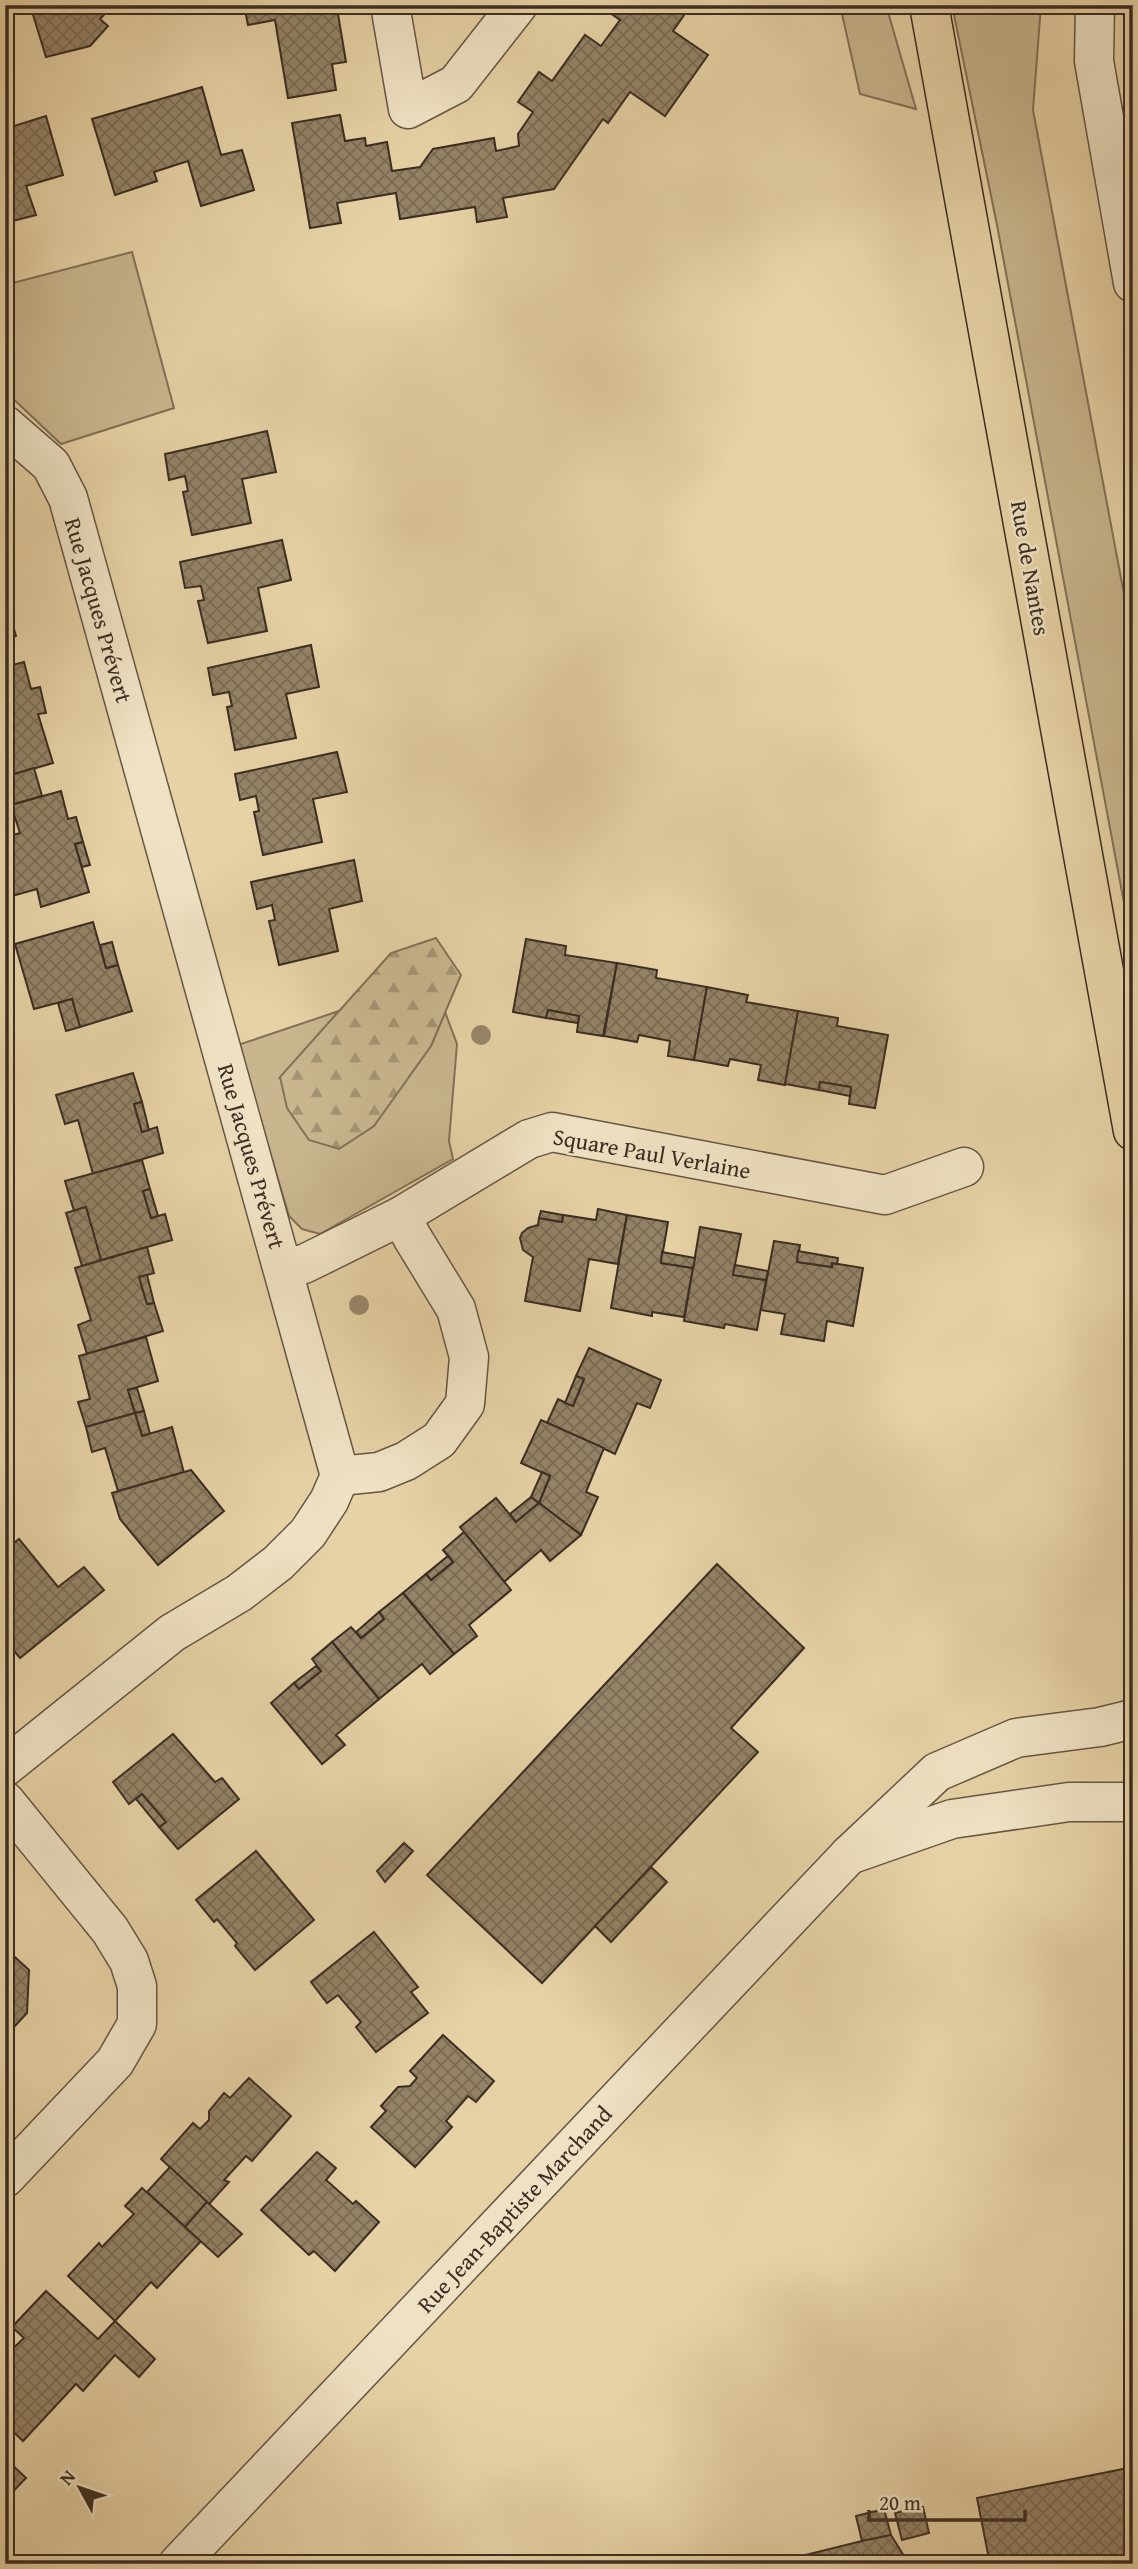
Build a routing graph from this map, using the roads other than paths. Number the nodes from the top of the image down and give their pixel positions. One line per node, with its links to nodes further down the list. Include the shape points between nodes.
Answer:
1 (390, 5): 2 (street, via 408,108 456,84)
2 (518, 5)
3 (929, 5): 9 (main road, Rue de Nantes)
4 (1072, 5): 6 (street, via 1072,25)
5 (1095, 5): 6 (street)
6 (1094, 61): 7 (street)
7 (1133, 283)
8 (5, 425): 12 (street, Rue Jacques Prévert, via 51,465 68,498)
9 (1133, 1131)
10 (964, 1167): 11 (street, Square Paul Verlaine, via 886,1195 552,1132 529,1139)
11 (401, 1216): 12 (street, Square Paul Verlaine, via 304,1264); 13 (street, via 456,1309 469,1357 465,1404 439,1440 406,1461 379,1472)
12 (283, 1268): 13 (street, Rue Jacques Prévert)
13 (340, 1476): 15 (street, via 308,1533 278,1563 239,1593 172,1633)
14 (1133, 1719): 18 (street, Rue Jean-Baptiste Marchand, via 1016,1738 937,1772)
15 (5, 1767)
16 (5, 1801): 19 (street, via 130,1961 137,2024 115,2062)
17 (1133, 1802): 18 (street, via 1069,1802 952,1819)
18 (849, 1855): 20 (street, Rue Jean-Baptiste Marchand)
19 (5, 2178)
20 (178, 2564)

